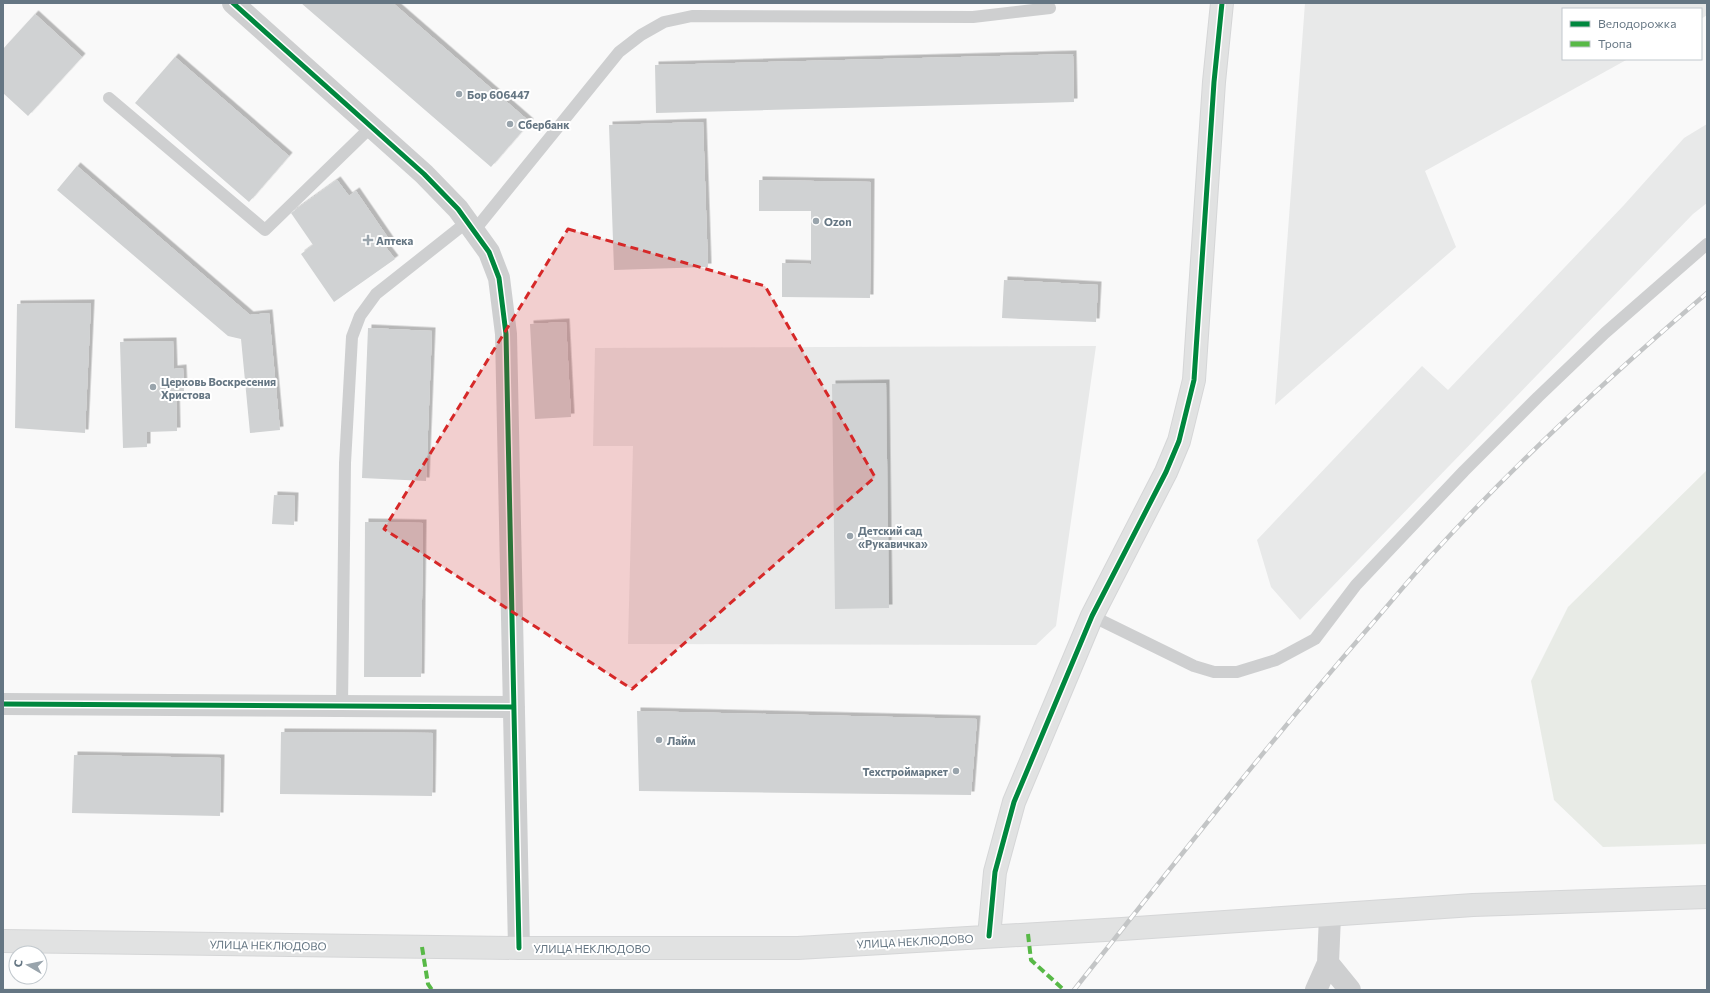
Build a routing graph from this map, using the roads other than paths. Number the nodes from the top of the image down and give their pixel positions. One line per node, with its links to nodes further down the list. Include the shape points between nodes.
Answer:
1 (233, 3): 5 (street)
2 (1222, 3): 8 (main road, via 1214,82 1194,380 1179,441 1166,472)
3 (1050, 8): 6 (lane, via 973,17 692,16 664,22 619,52)
4 (108, 98): 5 (lane, via 265,230)
5 (371, 127): 6 (street, via 424,174)
6 (471, 226): 10 (lane, via 376,294 360,316 352,337 345,463); 11 (street, via 489,252 498,278 506,334)
7 (1707, 244): 8 (lane, via 1605,333 1532,402 1356,585 1315,639 1276,660 1237,672 1214,672 1194,666)
8 (1092, 616): 14 (main road, via 1014,802 996,872)
9 (3, 704): 10 (street)
10 (342, 706): 11 (street)
11 (514, 707): 16 (street)
12 (1707, 897): 13 (main road, УЛИЦА НЕКЛЮДОВО, via 1473,906)
13 (1330, 916): 14 (main road, УЛИЦА НЕКЛЮДОВО); 17 (street)
14 (989, 936): 16 (main road, УЛИЦА НЕКЛЮДОВО, via 798,948)
15 (3, 941): 16 (main road, УЛИЦА НЕКЛЮДОВО)
16 (519, 948)
17 (1328, 963): 18 (street); 19 (street)
18 (1316, 990)
19 (1350, 990)

